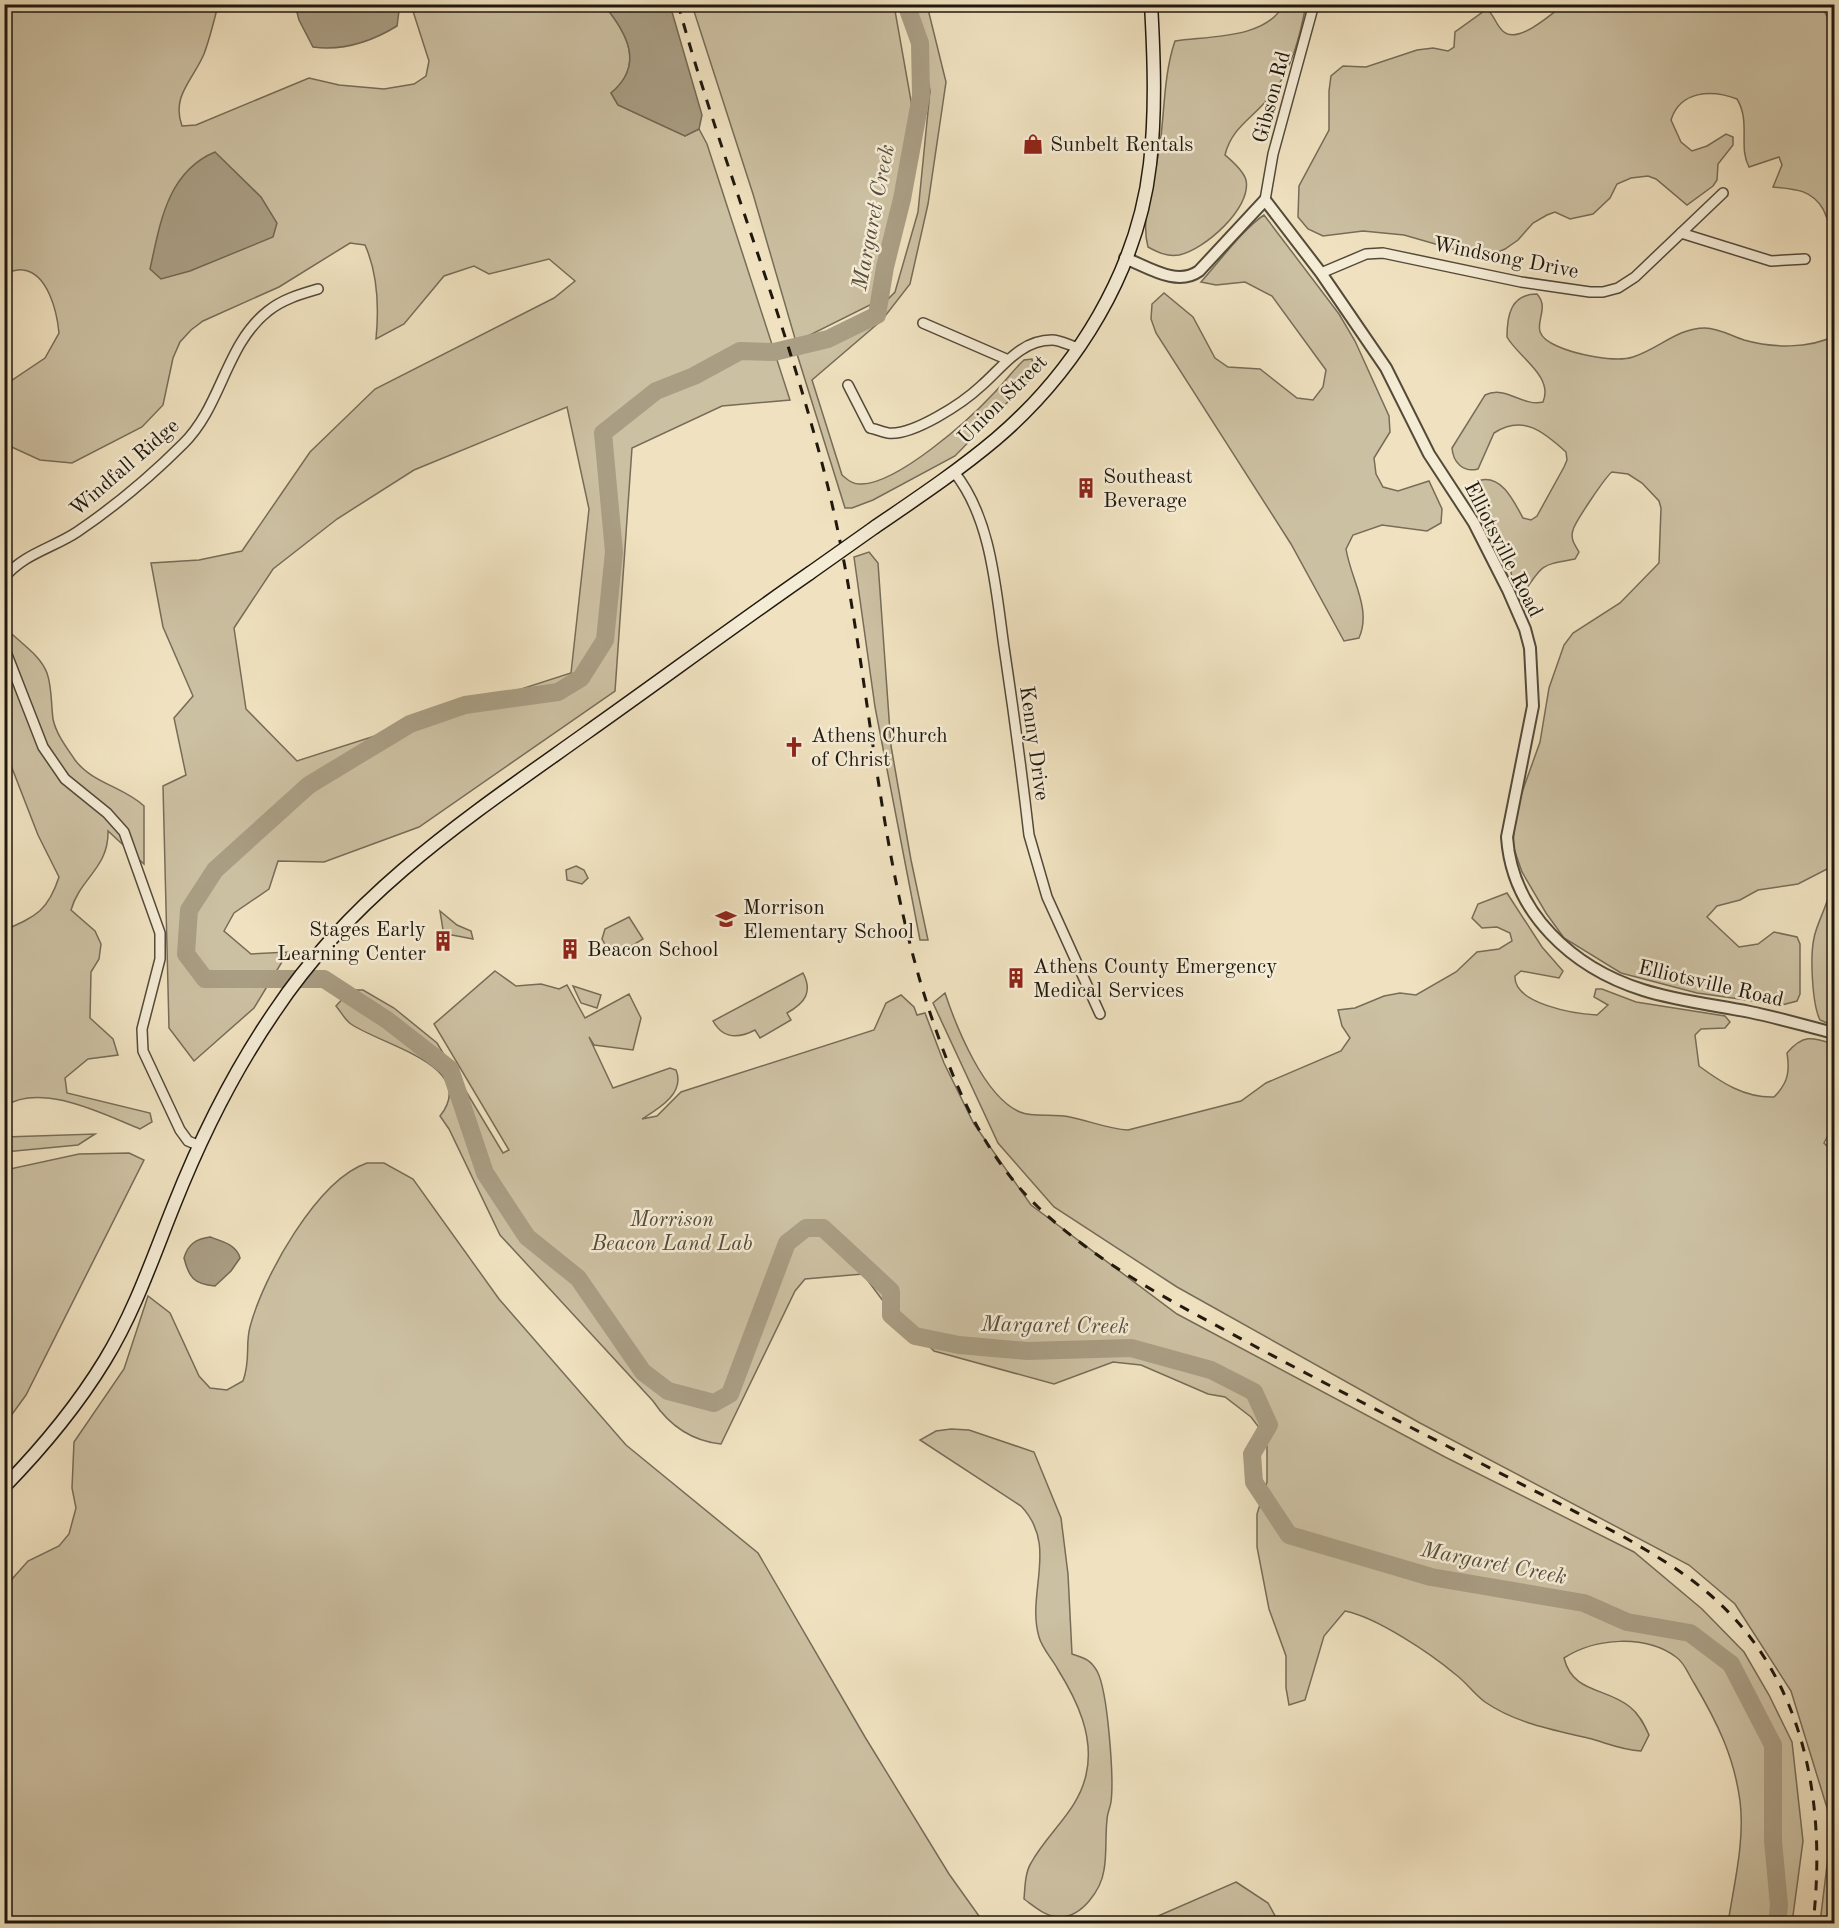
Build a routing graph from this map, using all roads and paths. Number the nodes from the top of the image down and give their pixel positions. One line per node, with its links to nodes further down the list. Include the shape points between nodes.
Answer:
1 (1151, 4): 6 (main road, Union Street, via 1154,125 1150,165 1142,209)
2 (1314, 4): 4 (street, Gibson Rd)
3 (1724, 193): 5 (street, Windsong Drive)
4 (1265, 200): 6 (street, via 1189,277 1179,279); 8 (street, Elliotsville Road)
5 (1681, 233): 7 (street, via 1771,261); 8 (street, Windsong Drive, via 1635,277 1603,292 1521,282 1383,252 1366,254)
6 (1125, 258): 11 (main road, Union Street, via 1106,308)
7 (1805, 259)
8 (1321, 273): 18 (street, Elliotsville Road, via 1386,368 1430,454 1474,523 1525,629 1530,648 1533,706 1506,837 1512,873 1529,909 1556,940 1579,957 1642,990)
9 (318, 289): 15 (street, Windfall Ridge, via 278,305 246,333 209,410 185,443 76,533 19,562)
10 (923, 322): 12 (street)
11 (1079, 348): 12 (street, via 1053,340 1034,344); 14 (main road, Union Street, via 997,438)
12 (1006, 358): 13 (street, via 981,386 952,408 906,431 889,434 870,428)
13 (848, 385)
14 (954, 472): 17 (street, Kenny Drive, via 968,493 987,549 1029,835 1038,870); 19 (main road, Union Street, bridge, via 484,805 410,862 320,952 276,1008 244,1059)
15 (4, 578)
16 (4, 647): 19 (street, via 43,747 65,779 124,832 160,933 160,959 142,1029 143,1051 180,1130 188,1141)
17 (1100, 1014)
18 (1834, 1033)
19 (200, 1146): 20 (main road, Union Street, via 137,1300 106,1358 69,1413)
20 (4, 1487)

